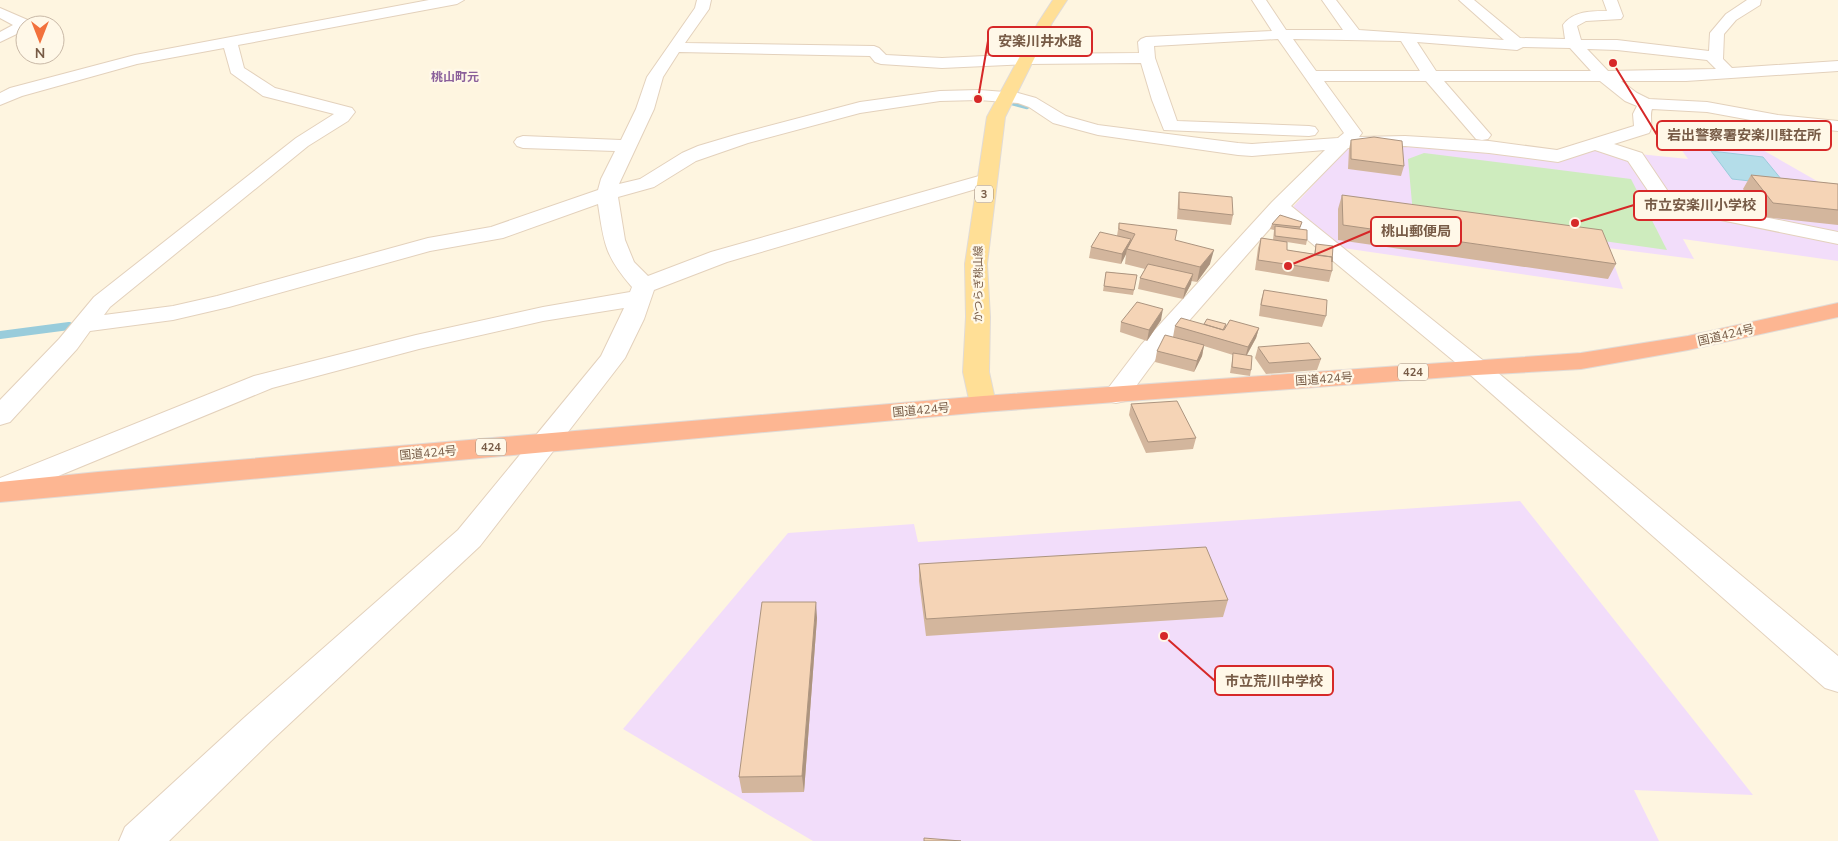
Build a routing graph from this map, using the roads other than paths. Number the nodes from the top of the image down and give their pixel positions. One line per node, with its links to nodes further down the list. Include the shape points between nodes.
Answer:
1 (457, 0): 14 (street)
2 (704, 0): 17 (street, via 702,9)
3 (1060, 0): 20 (main road, かつらぎ桃山線 / 3)
4 (1259, 0): 11 (street)
5 (1330, 0): 10 (street)
6 (1466, 0): 15 (street)
7 (1610, 0): 16 (street, via 1616,16 1574,19 1570,25)
8 (1754, 0): 18 (street, via 1717,32)
9 (0, 12): 13 (street, via 25,24)
10 (1353, 33): 11 (street); 12 (street)
11 (1280, 34): 19 (street, via 1146,42); 23 (street)
12 (1406, 37): 15 (street, via 1517,45); 24 (street)
13 (0, 38)
14 (230, 42): 26 (street, via 135,60 16,92); 41 (street, via 237,70 269,92 346,112 342,118 302,142 186,234 102,302)
15 (1516, 42): 16 (street)
16 (1574, 44): 18 (street, via 1617,45); 25 (street)
17 (675, 47): 20 (street, via 874,51 881,59 906,62); 34 (street, via 655,77)
18 (1717, 57): 22 (street, via 1714,59)
19 (1147, 58): 20 (street); 31 (street, via 1170,126)
20 (1027, 59): 27 (main road, かつらぎ桃山線 / 3)
21 (1838, 66): 22 (street)
22 (1731, 74): 25 (street)
23 (1313, 76): 24 (street); 31 (street)
24 (1431, 76): 25 (street); 30 (street)
25 (1604, 76): 28 (street)
26 (0, 100)
27 (1004, 101): 31 (street, via 1030,100 1052,116 1076,125 1238,149); 35 (main road, かつらぎ桃山線 / 3, via 996,117); 36 (street, via 984,94 910,99 807,120 705,150 647,183)
28 (1646, 104): 29 (street, via 1707,107 1778,120); 33 (street, via 1642,114 1643,129)
29 (1838, 126)
30 (1482, 135)
31 (1347, 138): 33 (street, via 1426,141 1558,156); 37 (street)
32 (523, 142): 34 (street)
33 (1595, 144): 38 (street, via 1636,157 1662,197 1679,206)
34 (628, 146): 36 (street)
35 (986, 180): 39 (street, via 719,257); 44 (main road, かつらぎ桃山線 / 3, via 976,264 976,372)
36 (607, 194): 39 (street, via 614,240 624,264); 41 (street, via 495,233 428,245 221,302 173,313)
37 (1279, 206): 42 (street); 43 (street, via 1150,350)
38 (1838, 238)
39 (642, 292): 46 (street, via 612,358); 47 (street, via 416,342 263,382)
40 (1838, 310): 42 (highway, 国道424号 / 424, via 1688,343 1581,361)
41 (82, 325): 45 (street)
42 (1476, 367): 43 (highway, 国道424号 / 424); 48 (street)
43 (1116, 395): 44 (highway, 国道424号 / 424)
44 (983, 404): 46 (highway, 国道424号 / 424)
45 (0, 416)
46 (546, 443): 47 (highway, 国道424号 / 424); 49 (street, via 468,538)
47 (0, 491)
48 (1838, 677)
49 (140, 841)

